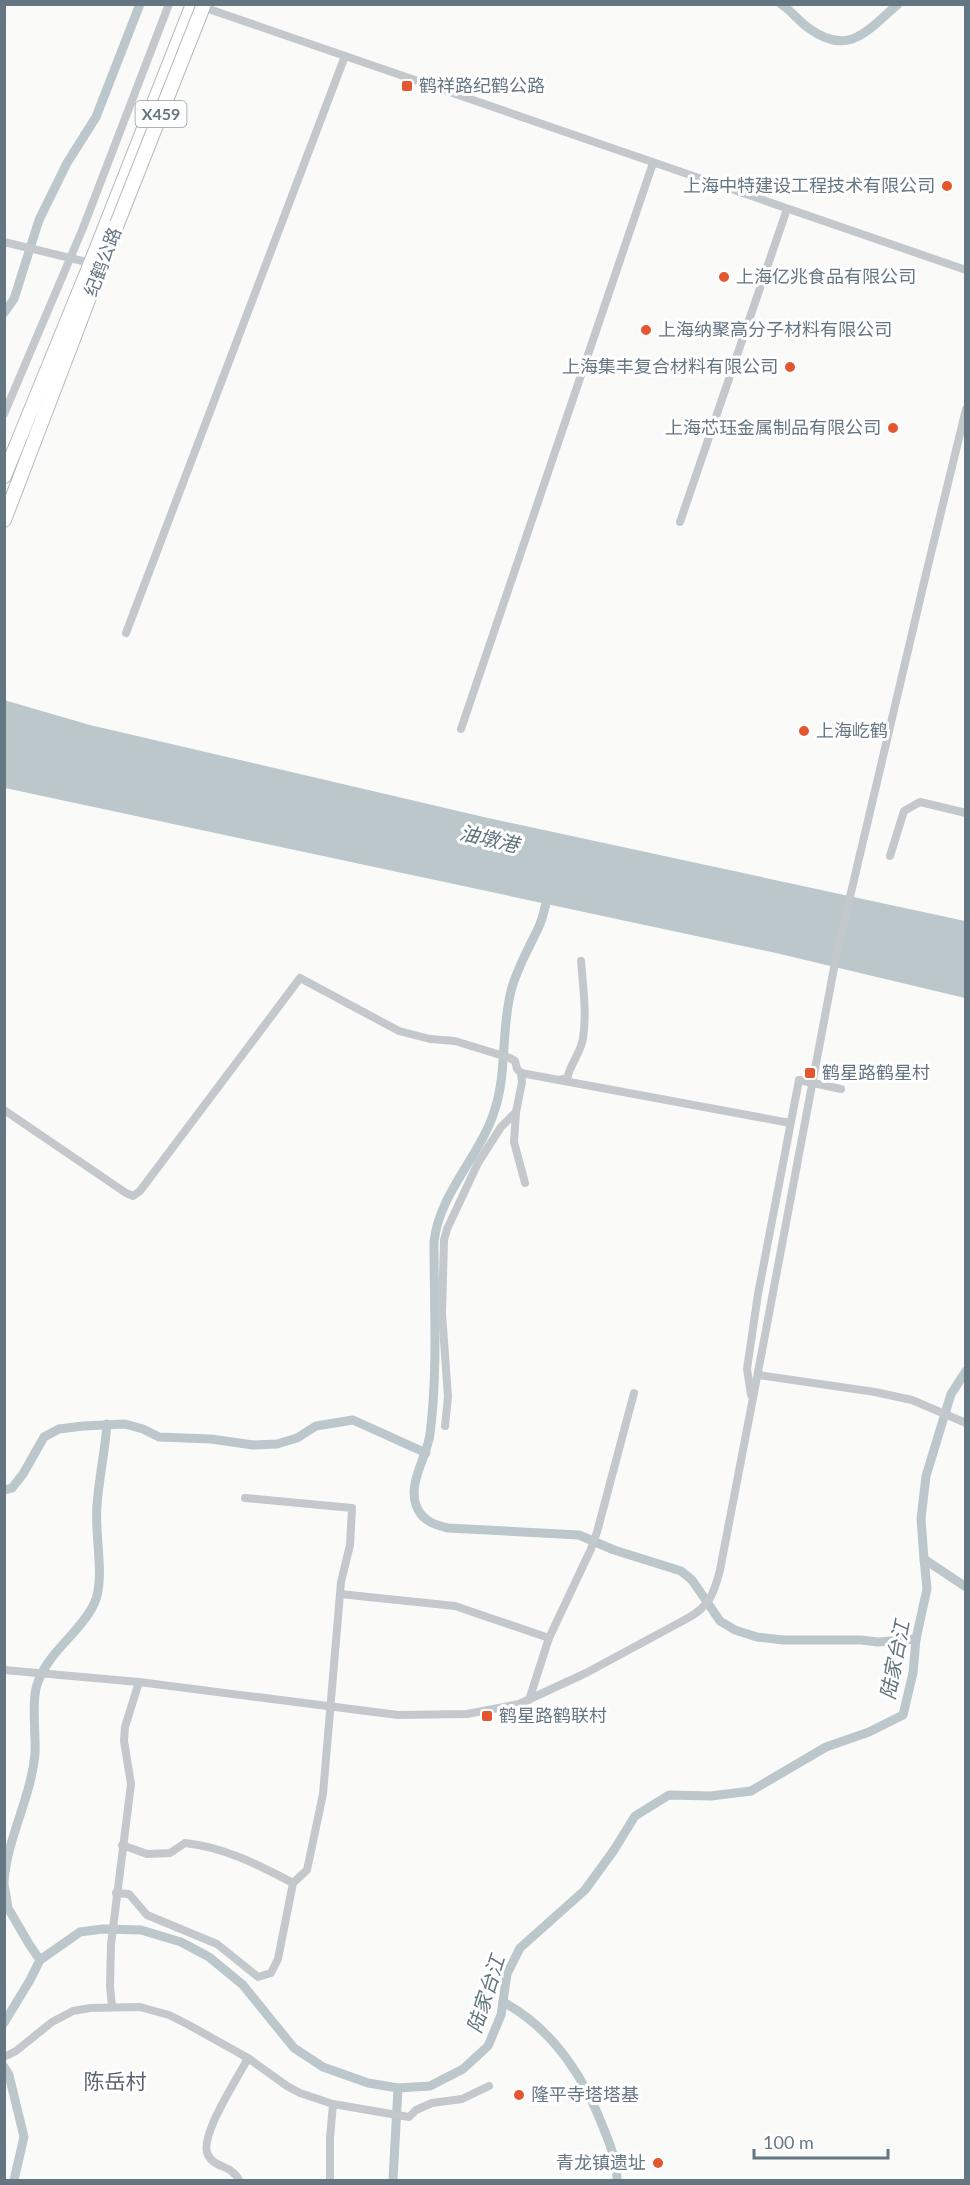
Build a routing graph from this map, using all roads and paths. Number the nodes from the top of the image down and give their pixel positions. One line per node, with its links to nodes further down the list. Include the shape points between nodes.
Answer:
1 (170, 4): 9 (street)
2 (194, 4): 4 (street); 7 (main road, 纪鹤公路 / X459)
3 (204, 4): 7 (main road, 纪鹤公路 / X459, bridge)
4 (345, 56): 5 (street); 17 (street)
5 (652, 163): 6 (street); 18 (street)
6 (787, 209): 11 (street); 16 (street)
7 (112, 223): 10 (main road, 纪鹤公路 / X459); 15 (main road, 纪鹤公路 / X459)
8 (4, 242): 9 (street)
9 (71, 257): 10 (street); 13 (street)
10 (91, 262): 14 (main road, 纪鹤公路 / X459)
11 (966, 270)
12 (966, 408): 29 (street, bridge, via 837,952)
13 (4, 414)
14 (4, 476)
15 (4, 520)
16 (680, 522)
17 (126, 633)
18 (461, 729)
19 (966, 813): 20 (street, via 920,802 904,811)
20 (890, 856)
21 (581, 961): 23 (street, via 585,994 583,1040 567,1079)
22 (521, 1073): 23 (street); 25 (street, via 510,1058 454,1041 430,1040 399,1031 300,978 134,1196); 26 (street)
23 (562, 1079): 27 (street)
24 (842, 1089): 27 (street, via 799,1080)
25 (4, 1110)
26 (516, 1112): 28 (street, via 514,1142); 33 (street, via 501,1127 478,1163 444,1240)
27 (790, 1123): 31 (street, via 747,1369)
28 (525, 1183)
29 (758, 1375): 31 (street); 32 (street, via 912,1400)
30 (634, 1393): 36 (street, via 597,1532)
31 (752, 1402): 39 (street, via 720,1569 712,1596 701,1611)
32 (964, 1422)
33 (445, 1426)
34 (245, 1498): 35 (street, via 352,1508 350,1545)
35 (340, 1594): 36 (street, via 455,1606); 40 (street)
36 (549, 1638): 39 (street)
37 (4, 1670): 38 (street)
38 (140, 1682): 40 (street); 41 (street, via 124,1734 131,1784)
39 (530, 1700): 40 (street, via 488,1711 421,1716)
40 (330, 1706): 42 (street, via 323,1794 307,1870)
41 (122, 1845): 42 (street, via 147,1854 170,1853 185,1843 201,1844 259,1865); 43 (street)
42 (293, 1883): 43 (street, via 278,1959 271,1973 258,1977 217,1944 147,1915 129,1894)
43 (116, 1893): 44 (street, via 111,1944)
44 (112, 2006): 45 (street, via 73,2011 51,2022); 46 (street, via 140,2007 169,2015)
45 (4, 2057)
46 (248, 2058): 48 (street, via 287,2086); 49 (street, via 212,2125 206,2146 210,2158 228,2168)
47 (489, 2086): 48 (street, via 462,2099 432,2103 412,2116 398,2117)
48 (333, 2104): 50 (street)
49 (239, 2181)
50 (330, 2181)

